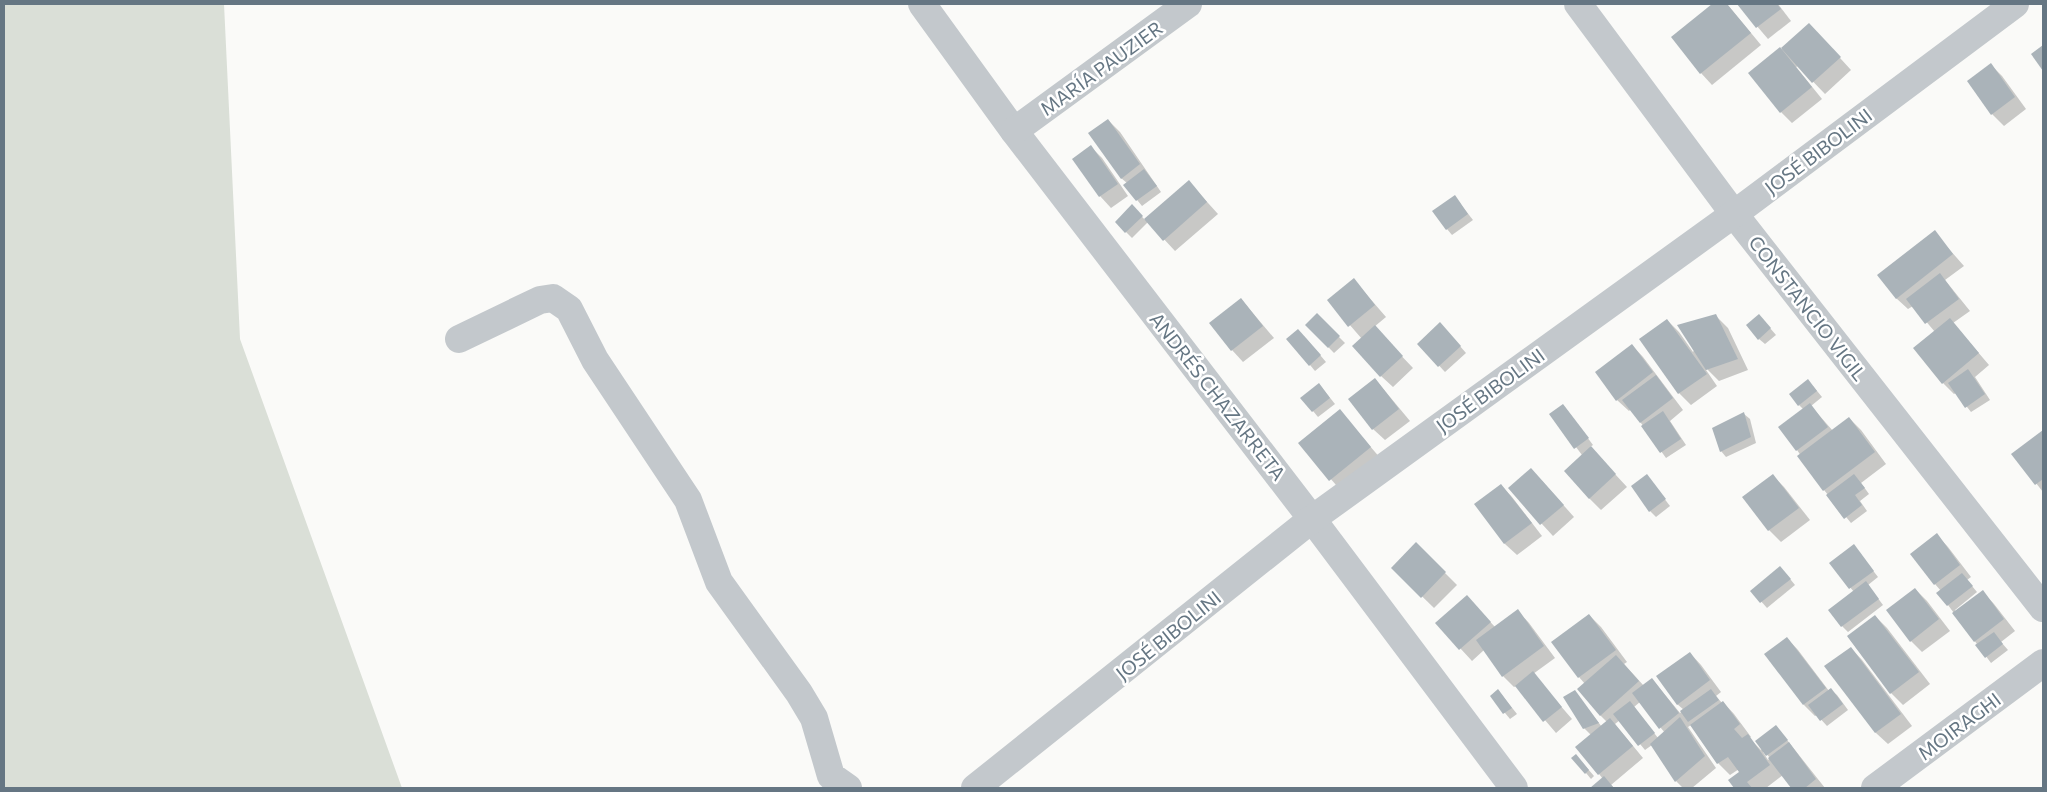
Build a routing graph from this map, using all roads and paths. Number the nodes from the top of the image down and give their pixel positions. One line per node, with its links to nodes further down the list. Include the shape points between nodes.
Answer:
1 (922, 4): 5 (street, ANDRÉS CHAZARRETA)
2 (1188, 4): 5 (street, MARÍA PAUZIER)
3 (1578, 4): 6 (street, CONSTANCIO VIGIL)
4 (2015, 4): 6 (street, JOSÉ BIBOLINI)
5 (1014, 131): 8 (street, ANDRÉS CHAZARRETA)
6 (1734, 214): 8 (street, JOSÉ BIBOLINI); 9 (street, CONSTANCIO VIGIL)
7 (458, 339): 11 (street, via 540,300 553,298 569,309 595,360 688,500 719,582 814,718 831,776)
8 (1312, 519): 12 (street, JOSÉ BIBOLINI); 13 (street, ANDRÉS CHAZARRETA)
9 (2043, 608)
10 (2043, 663): 14 (street, MOIRAGHI)
11 (848, 788)
12 (975, 788)
13 (1514, 788)
14 (1875, 788)

